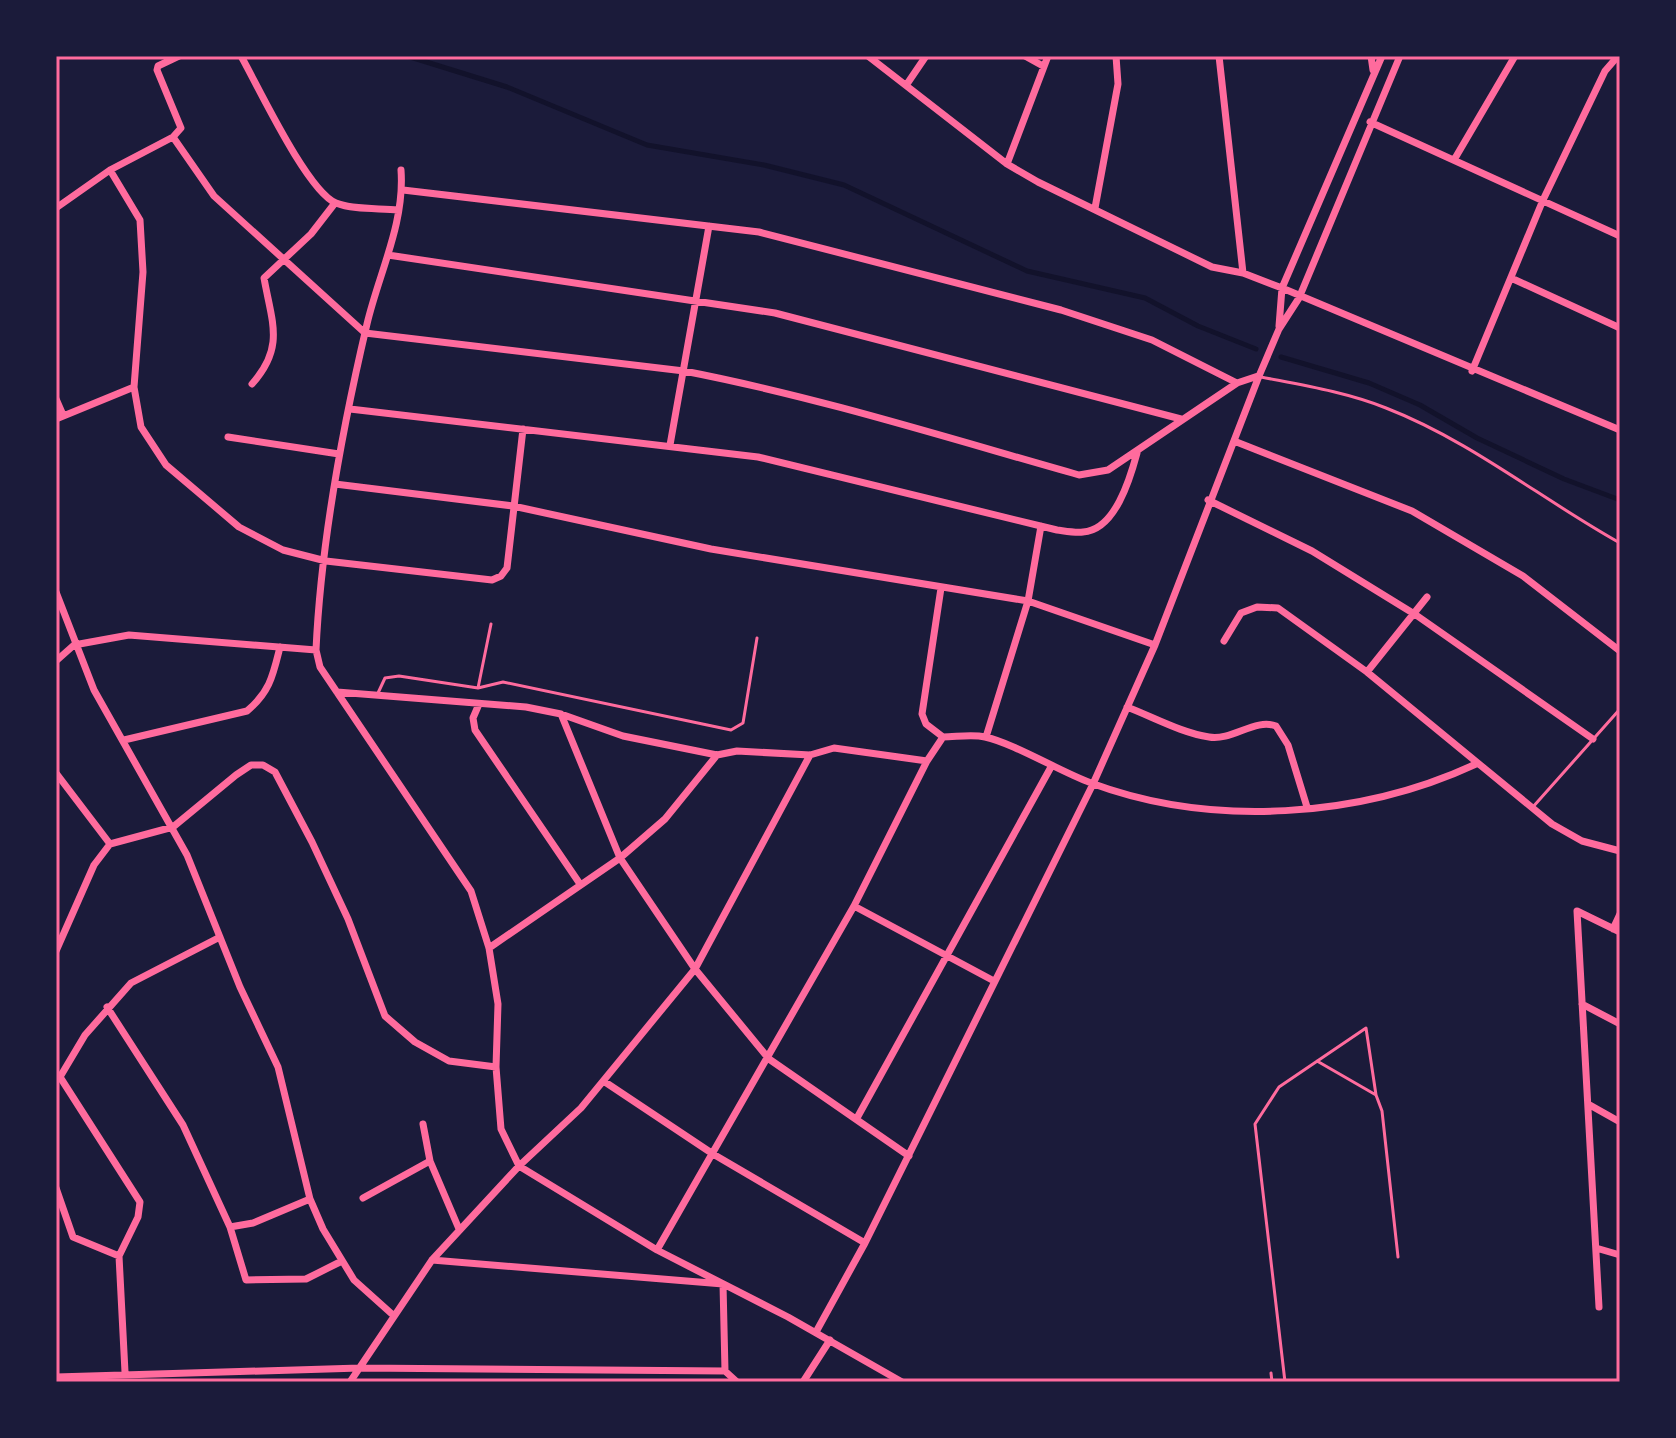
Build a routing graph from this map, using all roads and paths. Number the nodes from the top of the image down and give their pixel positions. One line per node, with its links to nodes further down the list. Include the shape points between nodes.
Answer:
1 (179, 56): 18 (street, via 157,70 182,123)
2 (241, 56): 25 (street, via 289,144)
3 (868, 56): 16 (street)
4 (926, 56): 16 (street)
5 (1025, 56): 14 (street)
6 (1048, 56): 14 (street)
7 (1116, 56): 27 (street, via 1118,84)
8 (1219, 56): 33 (street)
9 (1371, 56): 15 (street)
10 (1382, 56): 15 (street)
11 (1400, 56): 17 (street)
12 (1515, 56): 19 (street)
13 (1618, 56): 24 (street, via 1605,71)
14 (1043, 66): 20 (street)
15 (1373, 73): 35 (street)
16 (907, 84): 20 (street)
17 (1370, 122): 19 (street); 37 (street)
18 (173, 137): 21 (street); 32 (street, via 214,196)
19 (1454, 160): 24 (street)
20 (1007, 164): 27 (street)
21 (110, 170): 26 (street); 46 (street, via 140,220 143,247)
22 (401, 170): 23 (street)
23 (403, 190): 28 (street); 29 (street)
24 (1543, 200): 30 (street); 34 (street)
25 (335, 203): 28 (street); 32 (street)
26 (56, 208)
27 (1095, 208): 33 (street, via 1212,267)
28 (398, 210): 31 (street)
29 (709, 226): 36 (street); 44 (street, via 835,250 1061,310 1152,340)
30 (1620, 236)
31 (388, 255): 36 (street); 40 (street)
32 (283, 259): 40 (street); 45 (street, via 264,278 275,344 268,366)
33 (1243, 273): 35 (street)
34 (1511, 278): 38 (street); 42 (street)
35 (1282, 288): 37 (street); 39 (street)
36 (693, 298): 41 (street); 50 (street, via 775,313)
37 (1299, 298): 39 (street); 42 (street)
38 (1620, 328)
39 (1279, 329): 43 (street)
40 (365, 333): 41 (street); 48 (street)
41 (684, 371): 55 (street); 56 (street, via 832,405 1079,475 1108,470)
42 (1472, 371): 52 (street)
43 (1259, 376): 44 (street); 54 (street); 62 (lane, via 1386,408 1499,465 1555,507)
44 (1237, 383): 50 (street)
45 (252, 384)
46 (134, 387): 49 (street); 63 (street, via 141,427 186,485 259,540)
47 (56, 399): 49 (street)
48 (350, 409): 51 (street); 57 (street)
49 (60, 417)
50 (1181, 419): 56 (street)
51 (523, 429): 55 (street); 60 (street)
52 (1620, 430)
53 (228, 437): 57 (street)
54 (1234, 441): 59 (street); 76 (street, via 1412,511 1523,576)
55 (670, 445): 61 (street, via 758,457)
56 (1137, 453): 61 (street, via 1130,480 1105,522 1084,532)
57 (339, 454): 58 (street)
58 (335, 484): 60 (street); 63 (street)
59 (1208, 500): 68 (street, via 1312,551); 73 (street)
60 (513, 506): 63 (street, via 507,568 492,580); 64 (street, via 711,549)
61 (1041, 526): 67 (street)
62 (1620, 543)
63 (326, 561): 75 (street)
64 (941, 588): 67 (street); 86 (street, via 922,714)
65 (56, 592): 72 (street)
66 (1427, 597): 68 (street)
67 (1028, 601): 73 (street); 87 (street)
68 (1416, 615): 78 (street); 88 (street)
69 (491, 624): 79 (lane)
70 (757, 638): 79 (lane, via 743,723 731,730 503,682)
71 (1224, 641): 78 (street, via 1241,613 1278,608)
72 (74, 645): 74 (street, via 129,635); 77 (street); 89 (street)
73 (1155, 645): 83 (street)
74 (280, 647): 75 (street); 89 (street, via 271,685 247,711)
75 (316, 650): 80 (street, via 320,667)
76 (1620, 651)
77 (56, 661)
78 (1367, 672): 93 (street)
79 (478, 688): 81 (lane, via 399,676 385,678)
80 (337, 692): 81 (street); 108 (street, via 462,875)
81 (377, 696): 82 (street)
82 (479, 704): 85 (street); 103 (street, via 475,730)
83 (1127, 707): 96 (street); 97 (street, via 1209,737 1276,726 1288,745)
84 (1620, 709): 88 (lane)
85 (561, 714): 90 (street, via 623,736); 102 (street)
86 (943, 737): 87 (street); 92 (street)
87 (986, 737): 94 (street)
88 (1593, 739): 98 (lane)
89 (124, 740): 99 (street)
90 (717, 755): 91 (street); 102 (street, via 665,819)
91 (810, 755): 92 (street, via 834,748); 111 (street)
92 (927, 761): 104 (street)
93 (1476, 764): 97 (street, via 1404,793); 98 (street)
94 (1051, 767): 96 (street); 110 (street)
95 (56, 773): 100 (street)
96 (1093, 784): 97 (street, via 1229,813); 112 (street)
97 (1307, 807)
98 (1532, 808): 101 (street, via 1582,841)
99 (173, 827): 100 (street); 107 (street); 118 (street, via 251,765 275,772 348,919 385,1016 415,1042 449,1061)
100 (110, 844): 109 (street, via 94,865)
101 (1620, 851)
102 (620, 858): 103 (street); 111 (street)
103 (580, 884): 108 (street)
104 (854, 906): 110 (street); 116 (street)
105 (1620, 914): 106 (street)
106 (1616, 930): 113 (street, via 1577,911)
107 (220, 937): 114 (street, via 131,983); 131 (street, via 278,1067)
108 (489, 948): 118 (street, via 498,1004)
109 (56, 951)
110 (944, 957): 112 (street); 122 (street)
111 (695, 969): 116 (street); 119 (street)
112 (994, 981): 126 (street)
113 (1582, 1004): 115 (street); 121 (street)
114 (107, 1007): 132 (street, via 183,1125); 138 (street, via 60,1077 140,1202)
115 (1620, 1024)
116 (769, 1059): 122 (street); 125 (street)
117 (1317, 1061): 120 (lane); 120 (lane, via 1366,1028); 157 (lane, via 1279,1087 1255,1124)
118 (496, 1067): 128 (street, via 501,1129)
119 (605, 1082): 125 (street); 128 (street)
120 (1376, 1095): 139 (lane)
121 (1588, 1104): 123 (street); 135 (street)
122 (857, 1118): 126 (street)
123 (1620, 1122)
124 (423, 1124): 127 (street)
125 (713, 1154): 134 (street); 136 (street)
126 (909, 1156): 134 (street)
127 (430, 1161): 130 (street); 133 (street)
128 (519, 1166): 133 (street); 136 (street)
129 (56, 1188): 138 (street, via 73,1237)
130 (363, 1198)
131 (310, 1199): 132 (street); 141 (street)
132 (230, 1227): 141 (street, via 242,1275 252,1282 306,1279)
133 (459, 1229): 140 (street)
134 (865, 1243): 145 (street)
135 (1596, 1248): 137 (street); 143 (street)
136 (657, 1250): 142 (street)
137 (1620, 1255)
138 (119, 1256): 149 (street)
139 (1398, 1257)
140 (432, 1260): 142 (street); 144 (street)
141 (340, 1262): 144 (street)
142 (723, 1284): 145 (street); 148 (street)
143 (1599, 1307)
144 (393, 1315): 147 (street)
145 (816, 1332): 146 (street)
146 (830, 1340): 154 (street); 155 (street)
147 (360, 1368): 148 (street); 149 (street); 152 (street)
148 (725, 1371): 153 (street)
149 (125, 1372): 151 (street)
150 (1271, 1373): 156 (lane)
151 (56, 1377)
152 (350, 1382)
153 (737, 1382)
154 (803, 1382)
155 (902, 1382)
156 (1272, 1382)
157 (1285, 1382)

